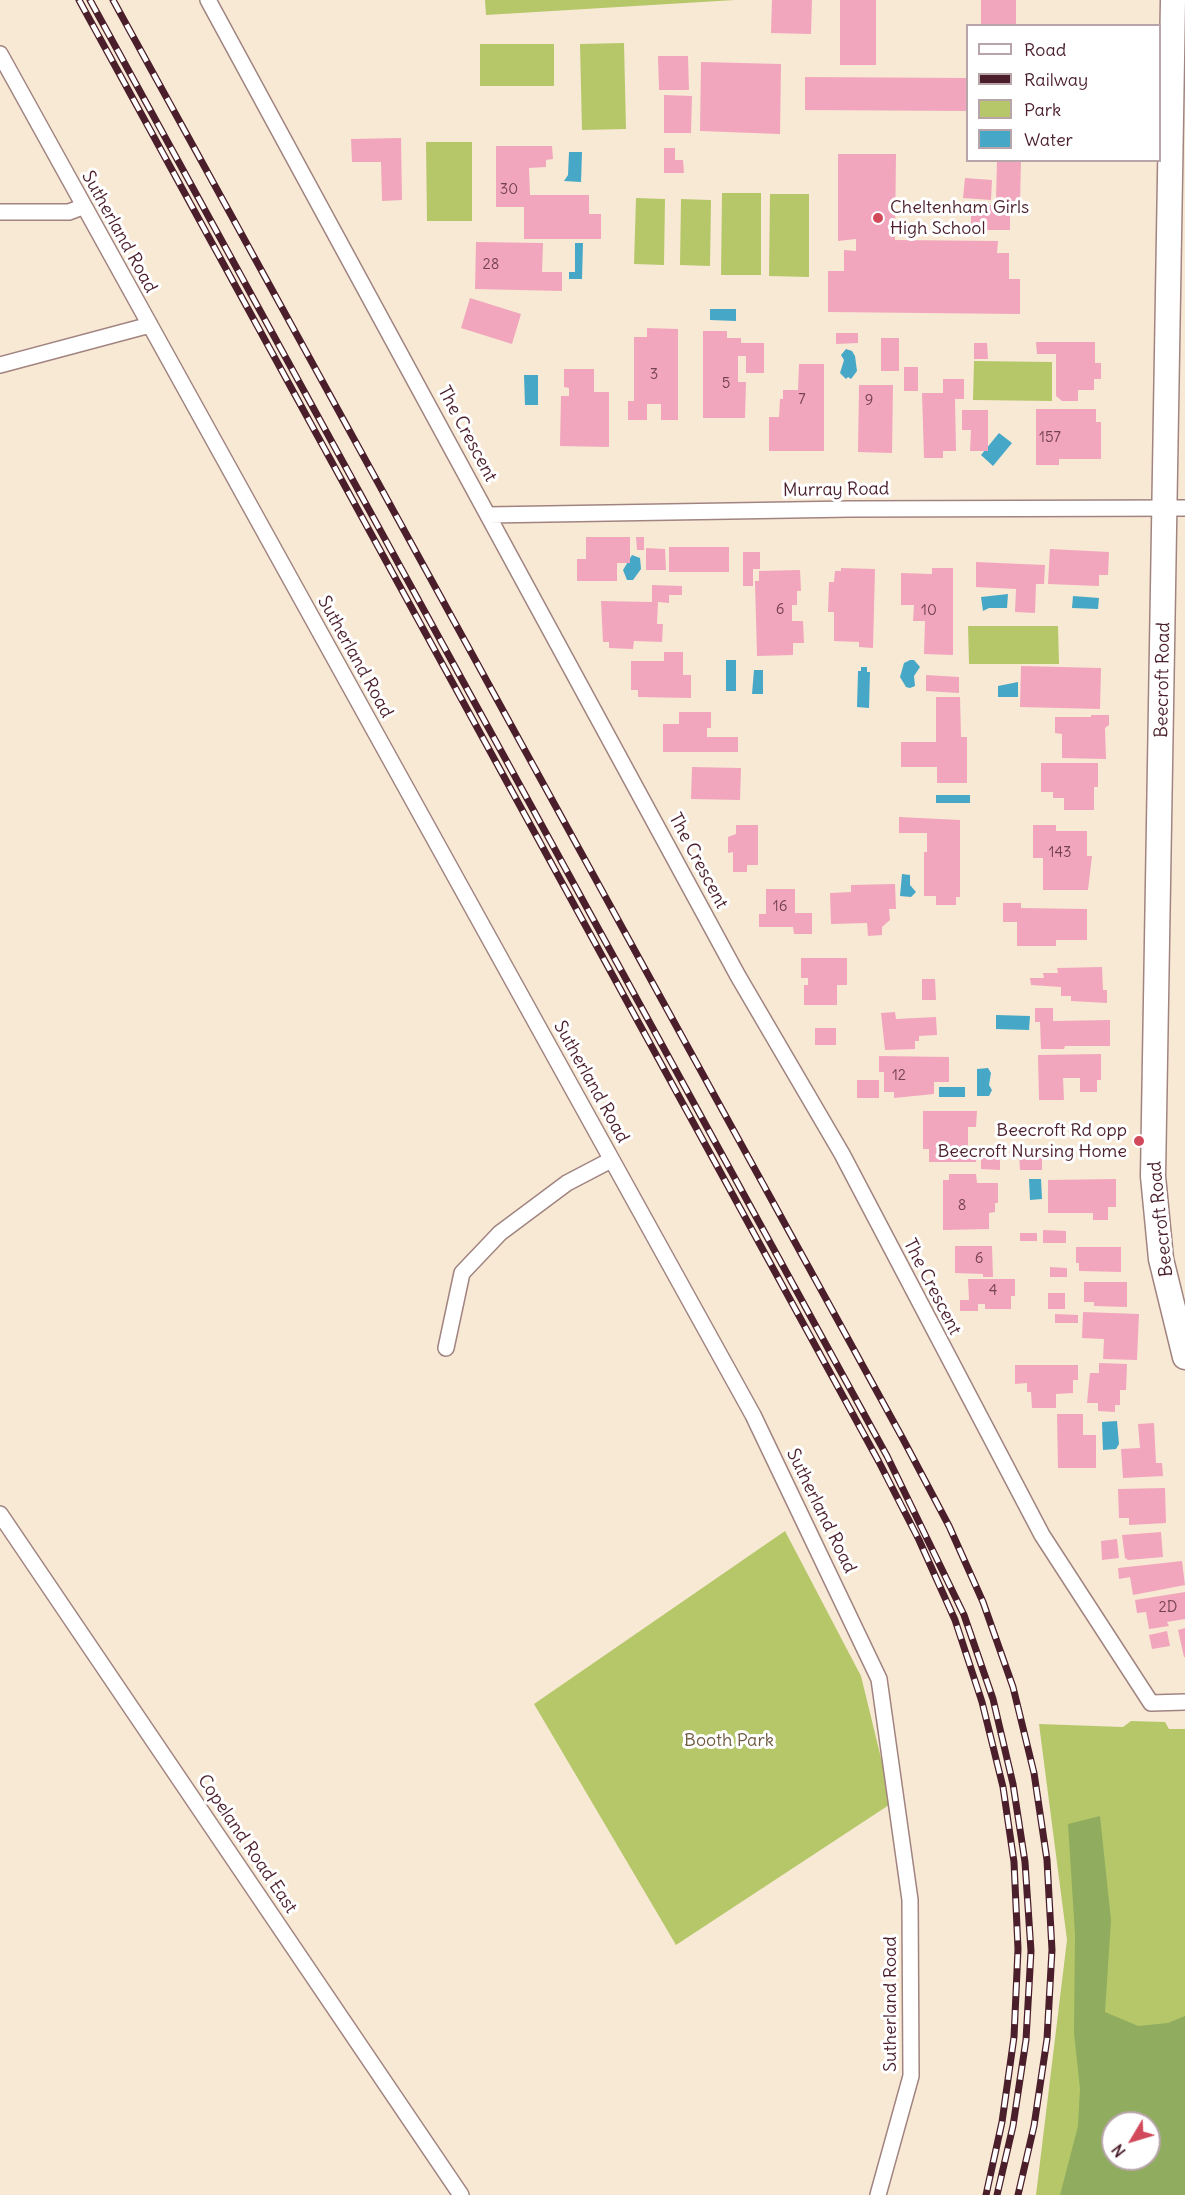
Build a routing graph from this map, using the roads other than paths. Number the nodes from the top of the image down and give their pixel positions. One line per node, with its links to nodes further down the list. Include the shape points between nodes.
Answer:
1 (208, 0): 9 (street, The Crescent)
2 (1173, 0): 8 (main road, Beecroft Road)
3 (0, 54): 4 (street, Sutherland Road)
4 (82, 207): 5 (street, via 69,212); 6 (street, Sutherland Road)
5 (0, 212)
6 (150, 325): 7 (street); 10 (street, Sutherland Road)
7 (0, 365)
8 (1176, 508): 9 (street, Murray Road); 12 (main road, Beecroft Road, via 1153,1176 1161,1260)
9 (488, 515): 14 (street, The Crescent, via 738,976 842,1154 1042,1535 1152,1703)
10 (611, 1160): 11 (street, via 567,1184 500,1233 462,1273); 16 (street, Sutherland Road, via 753,1415 879,1678 910,1900 911,2076)
11 (446, 1348)
12 (1185, 1356)
13 (0, 1514): 15 (street, Copeland Road East)
14 (1185, 1702)
15 (461, 2195)
16 (878, 2195)

